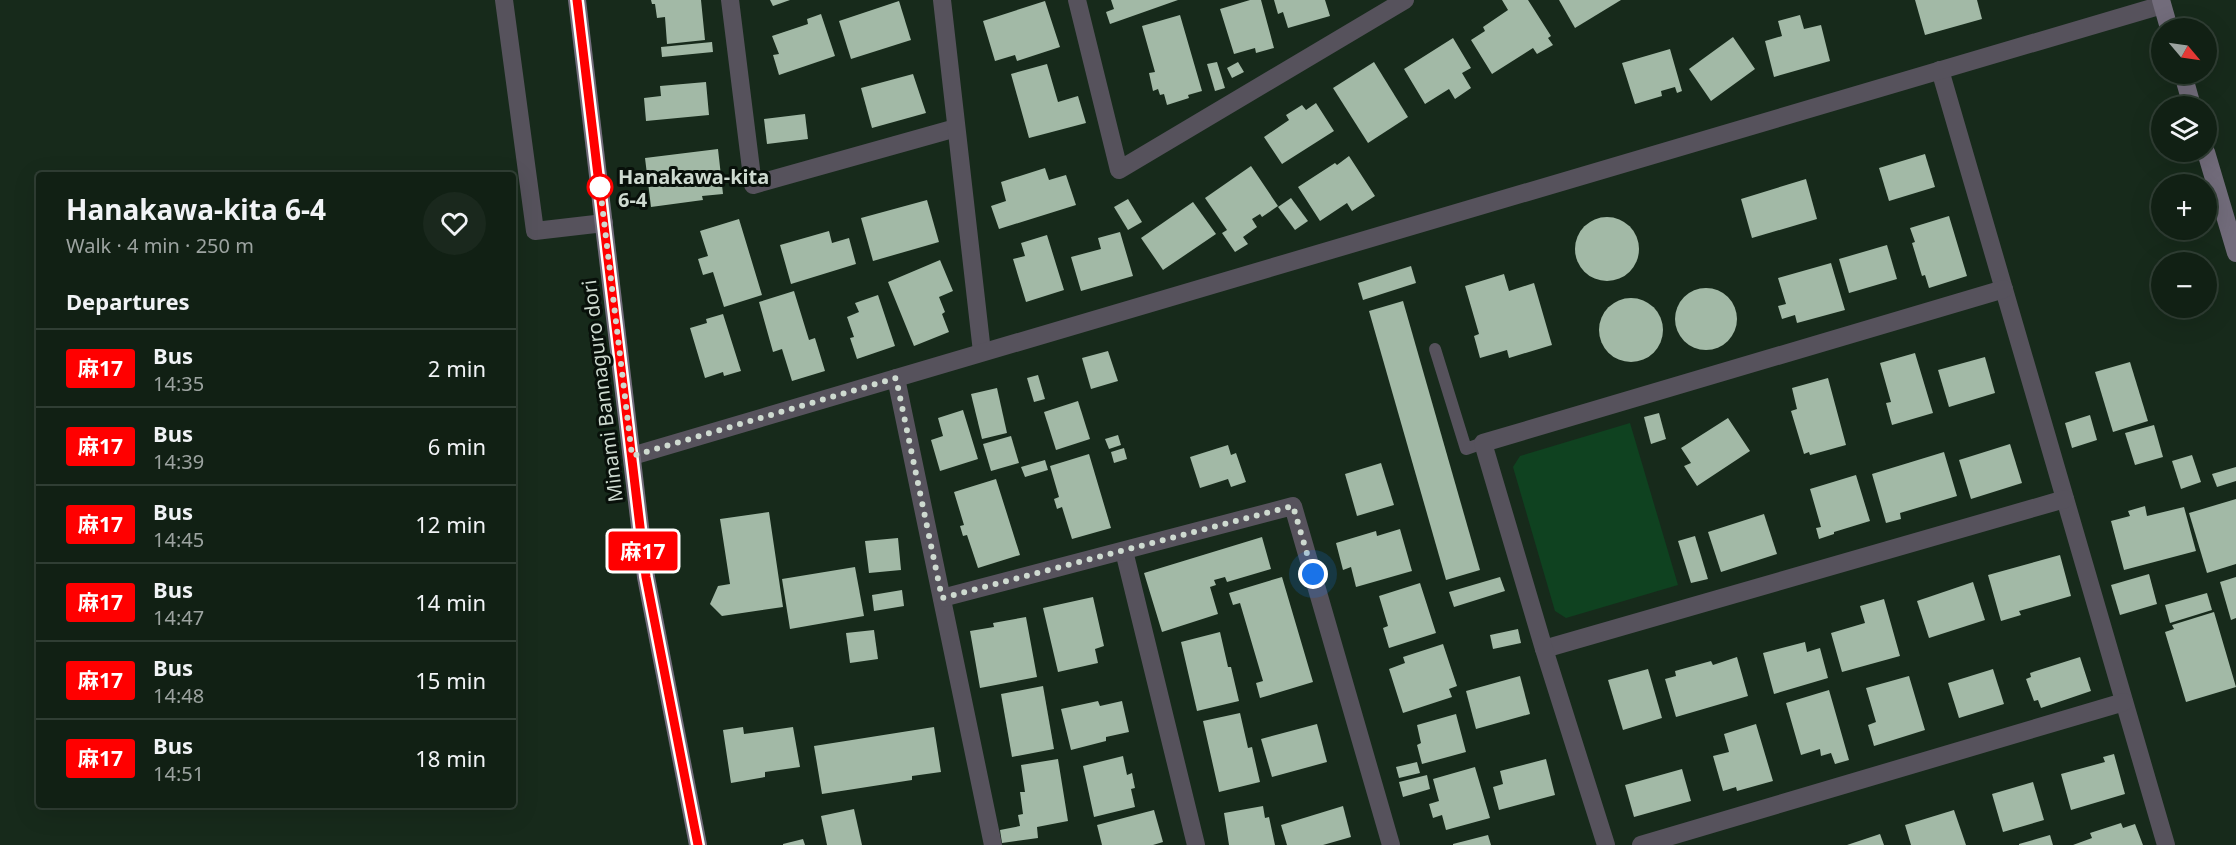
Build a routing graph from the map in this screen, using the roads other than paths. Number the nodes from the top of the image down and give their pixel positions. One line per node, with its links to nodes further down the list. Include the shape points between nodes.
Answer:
1 (504, 0): 12 (street, via 536,231)
2 (577, 0): 12 (street, Minami Bannaguro dori)
3 (730, 0): 10 (street, via 753,185)
4 (942, 0): 10 (street)
5 (1077, 0): 6 (street, via 1119,170)
6 (1405, 0)
7 (2161, 2): 8 (street); 9 (street)
8 (2166, 18)
9 (1940, 70): 14 (street); 16 (street)
10 (956, 128): 16 (street)
11 (2209, 162): 13 (street)
12 (604, 223): 19 (street, Minami Bannaguro dori)
13 (2236, 253)
14 (2004, 289): 18 (street); 20 (street)
15 (1435, 349): 18 (lane, via 1466,449)
16 (982, 352): 17 (street)
17 (896, 378): 19 (street); 22 (street)
18 (1483, 442): 23 (street)
19 (632, 456): 25 (street, Minami Bannaguro dori, via 646,577)
20 (2065, 499): 23 (street); 24 (street)
21 (1124, 550): 22 (street); 27 (street); 28 (street, via 1293,506)
22 (942, 598): 26 (street)
23 (1544, 649): 29 (street)
24 (2124, 702): 30 (street); 31 (street)
25 (698, 845)
26 (993, 845)
27 (1196, 845)
28 (1391, 845)
29 (1606, 845)
30 (1641, 845)
31 (2166, 845)

